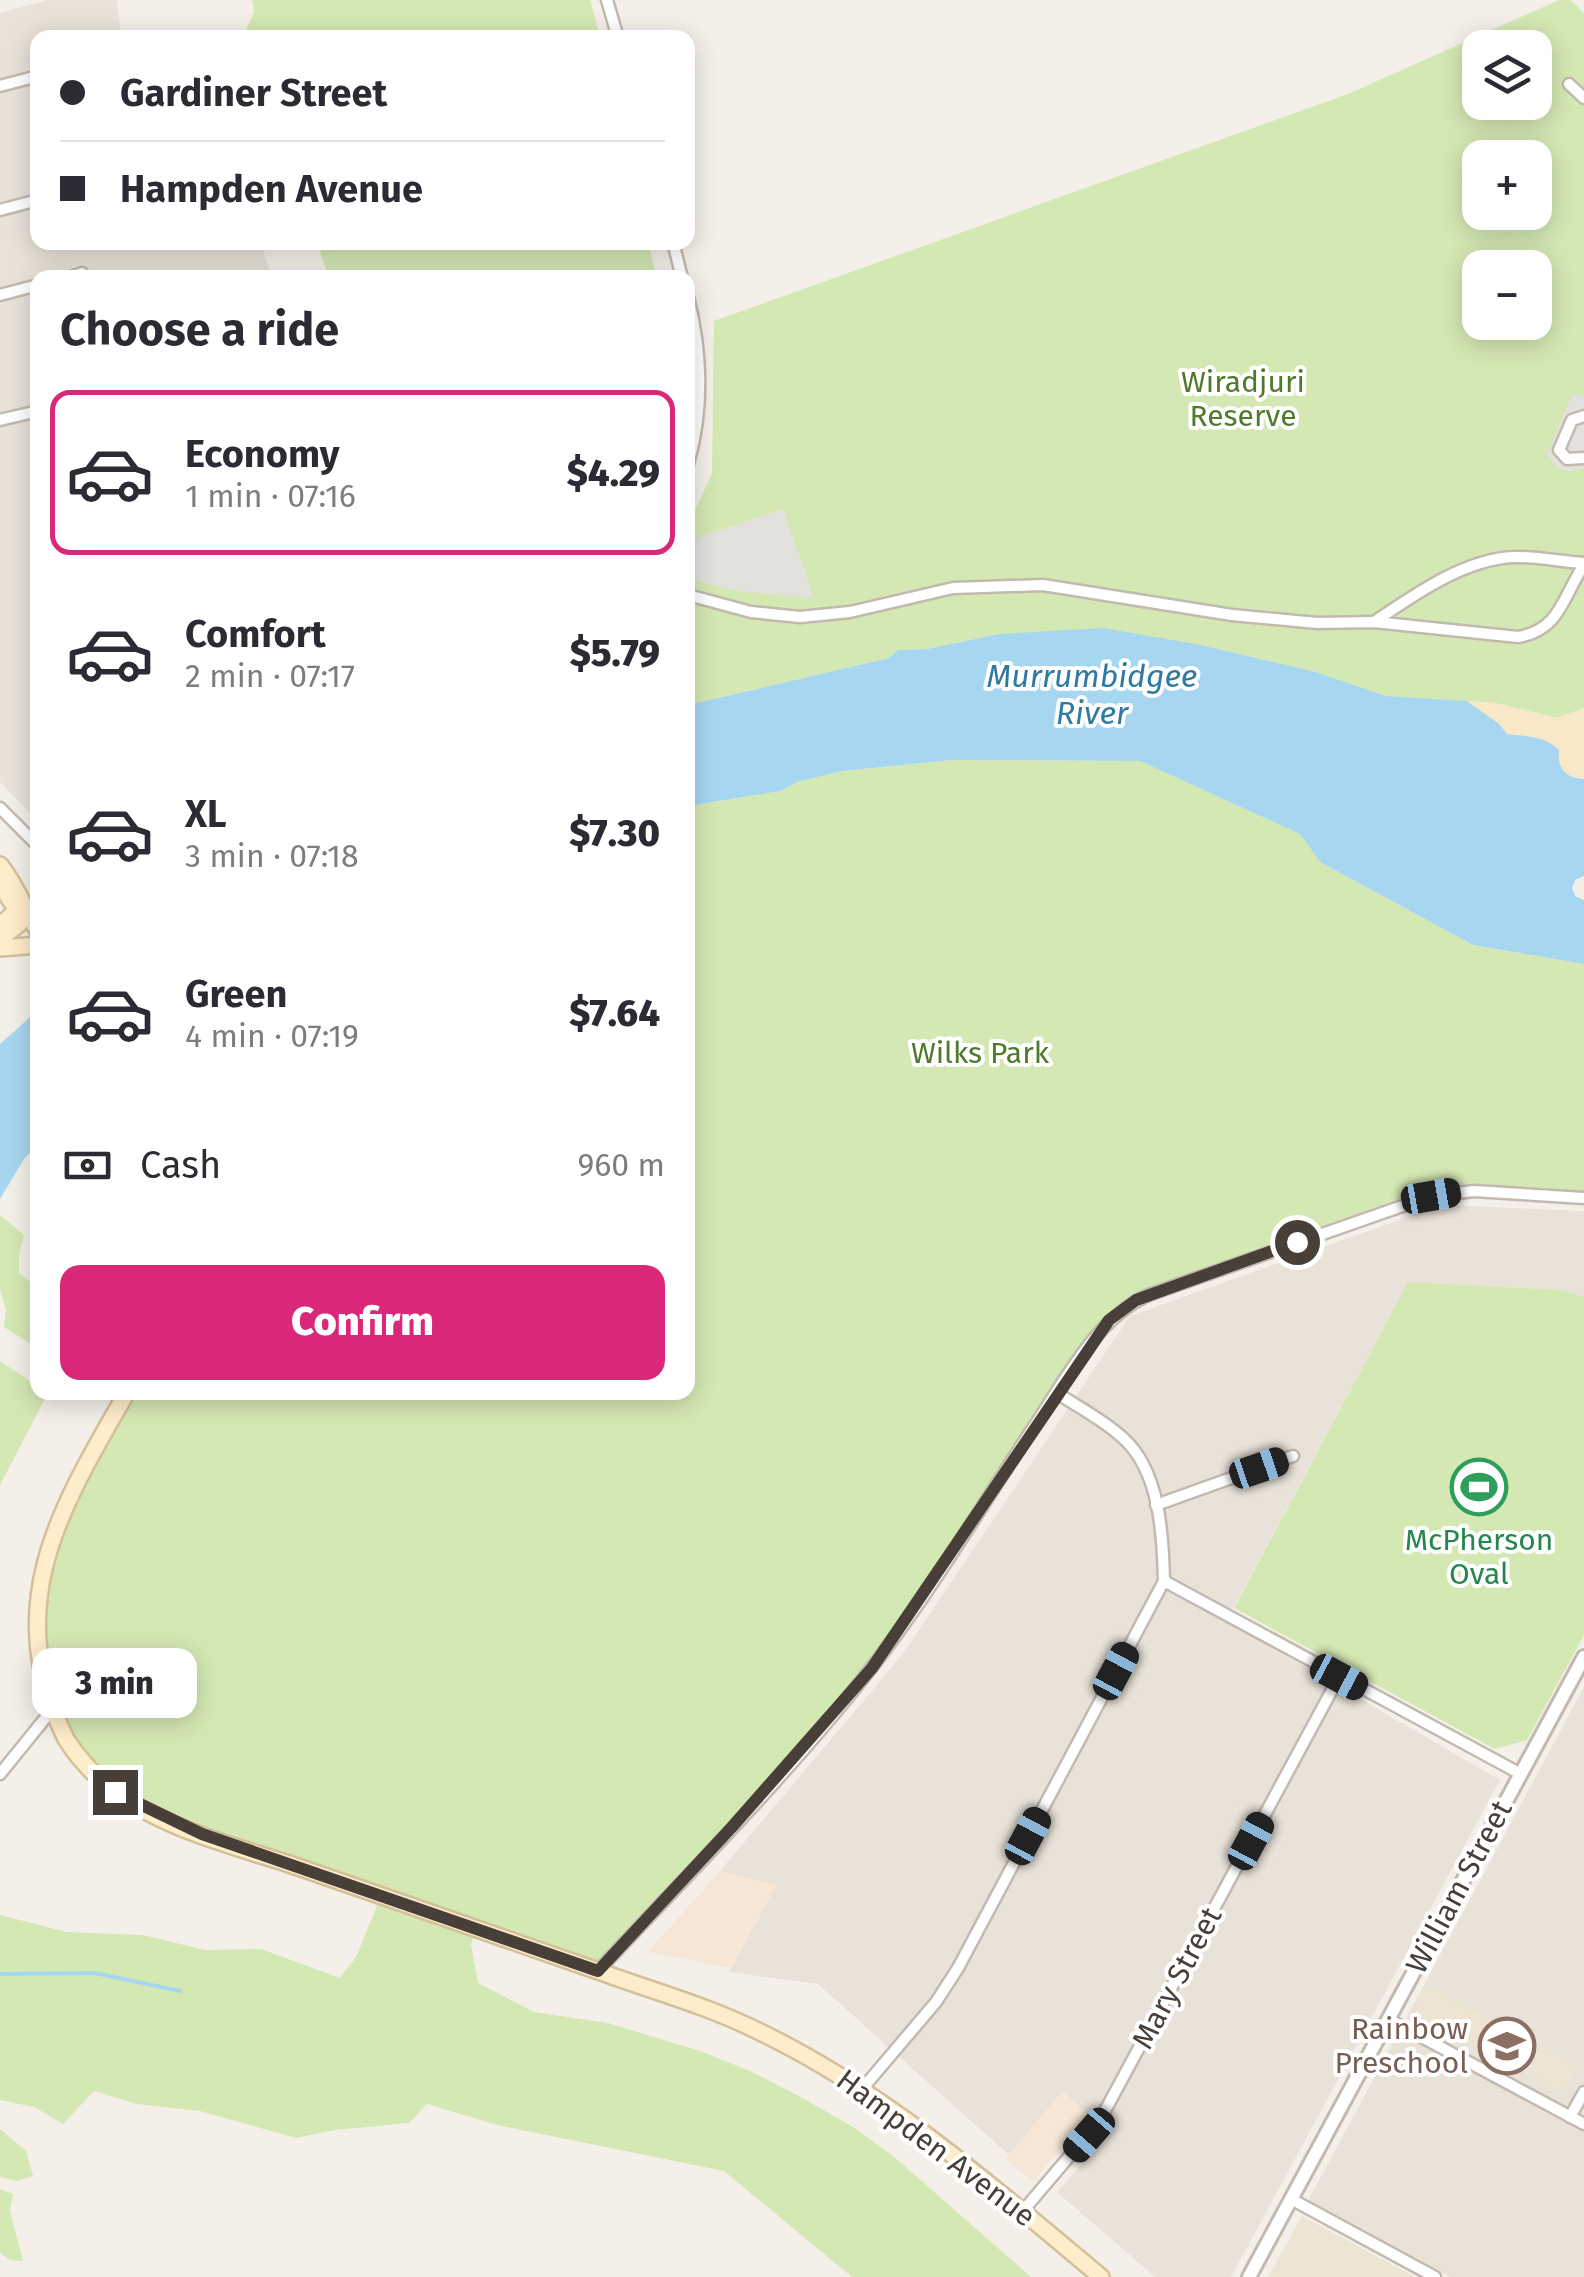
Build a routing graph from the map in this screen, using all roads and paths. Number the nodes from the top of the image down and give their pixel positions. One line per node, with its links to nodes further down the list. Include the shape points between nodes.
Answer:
1 (608, 0): 2 (street)
2 (616, 30)
3 (30, 78): 5 (street)
4 (1569, 84): 6 (street)
5 (0, 86)
6 (1584, 98)
7 (30, 202): 8 (street)
8 (0, 210)
9 (30, 287): 10 (street)
10 (0, 296)
11 (695, 336): 15 (street)
12 (30, 413): 14 (street)
13 (1584, 416): 16 (street, via 1572,420 1559,450 1567,458)
14 (0, 420)
15 (695, 431)
16 (1584, 458)
17 (1584, 564): 19 (street, via 1494,559 1450,576); 19 (street, via 1557,618 1530,635)
18 (695, 597): 19 (street, via 800,618 954,588 1043,586 1232,616)
19 (1374, 622)
20 (0, 808): 21 (street)
21 (30, 838)
22 (0, 865): 24 (main road)
23 (0, 884): 24 (main road)
24 (27, 912): 25 (main road); 26 (main road); 27 (main road)
25 (30, 917)
26 (0, 924)
27 (0, 939)
28 (30, 946): 29 (main road)
29 (0, 948)
30 (1584, 1198): 31 (street, via 1474,1191 1431,1196 1151,1294 1109,1320)
31 (1056, 1393): 34 (street, via 1124,1438); 41 (street, via 872,1668)
32 (122, 1400): 38 (main road, Hampden Avenue, via 59,1512 35,1570 31,1641)
33 (1293, 1456): 34 (street)
34 (1156, 1505): 35 (street)
35 (1164, 1581): 37 (street); 43 (street, via 958,1968)
36 (1584, 1656): 39 (street, William Street)
37 (1339, 1677): 39 (street); 48 (street, Mary Street, via 1110,2103)
38 (52, 1711): 40 (street); 41 (main road, Hampden Avenue, via 68,1741 115,1792 188,1829)
39 (1519, 1773): 42 (street, William Street)
40 (0, 1774)
41 (598, 1971): 43 (main road, Hampden Avenue, via 752,2028)
42 (1388, 2019): 45 (street); 47 (street, William Street)
43 (863, 2088): 48 (main road, Hampden Avenue)
44 (1584, 2092): 45 (street)
45 (1570, 2117): 46 (street)
46 (1584, 2124)
47 (1292, 2199): 50 (street, William Street); 51 (street)
48 (1022, 2212): 49 (main road, Hampden Avenue)
49 (1100, 2277)
50 (1250, 2277)
51 (1435, 2277)

